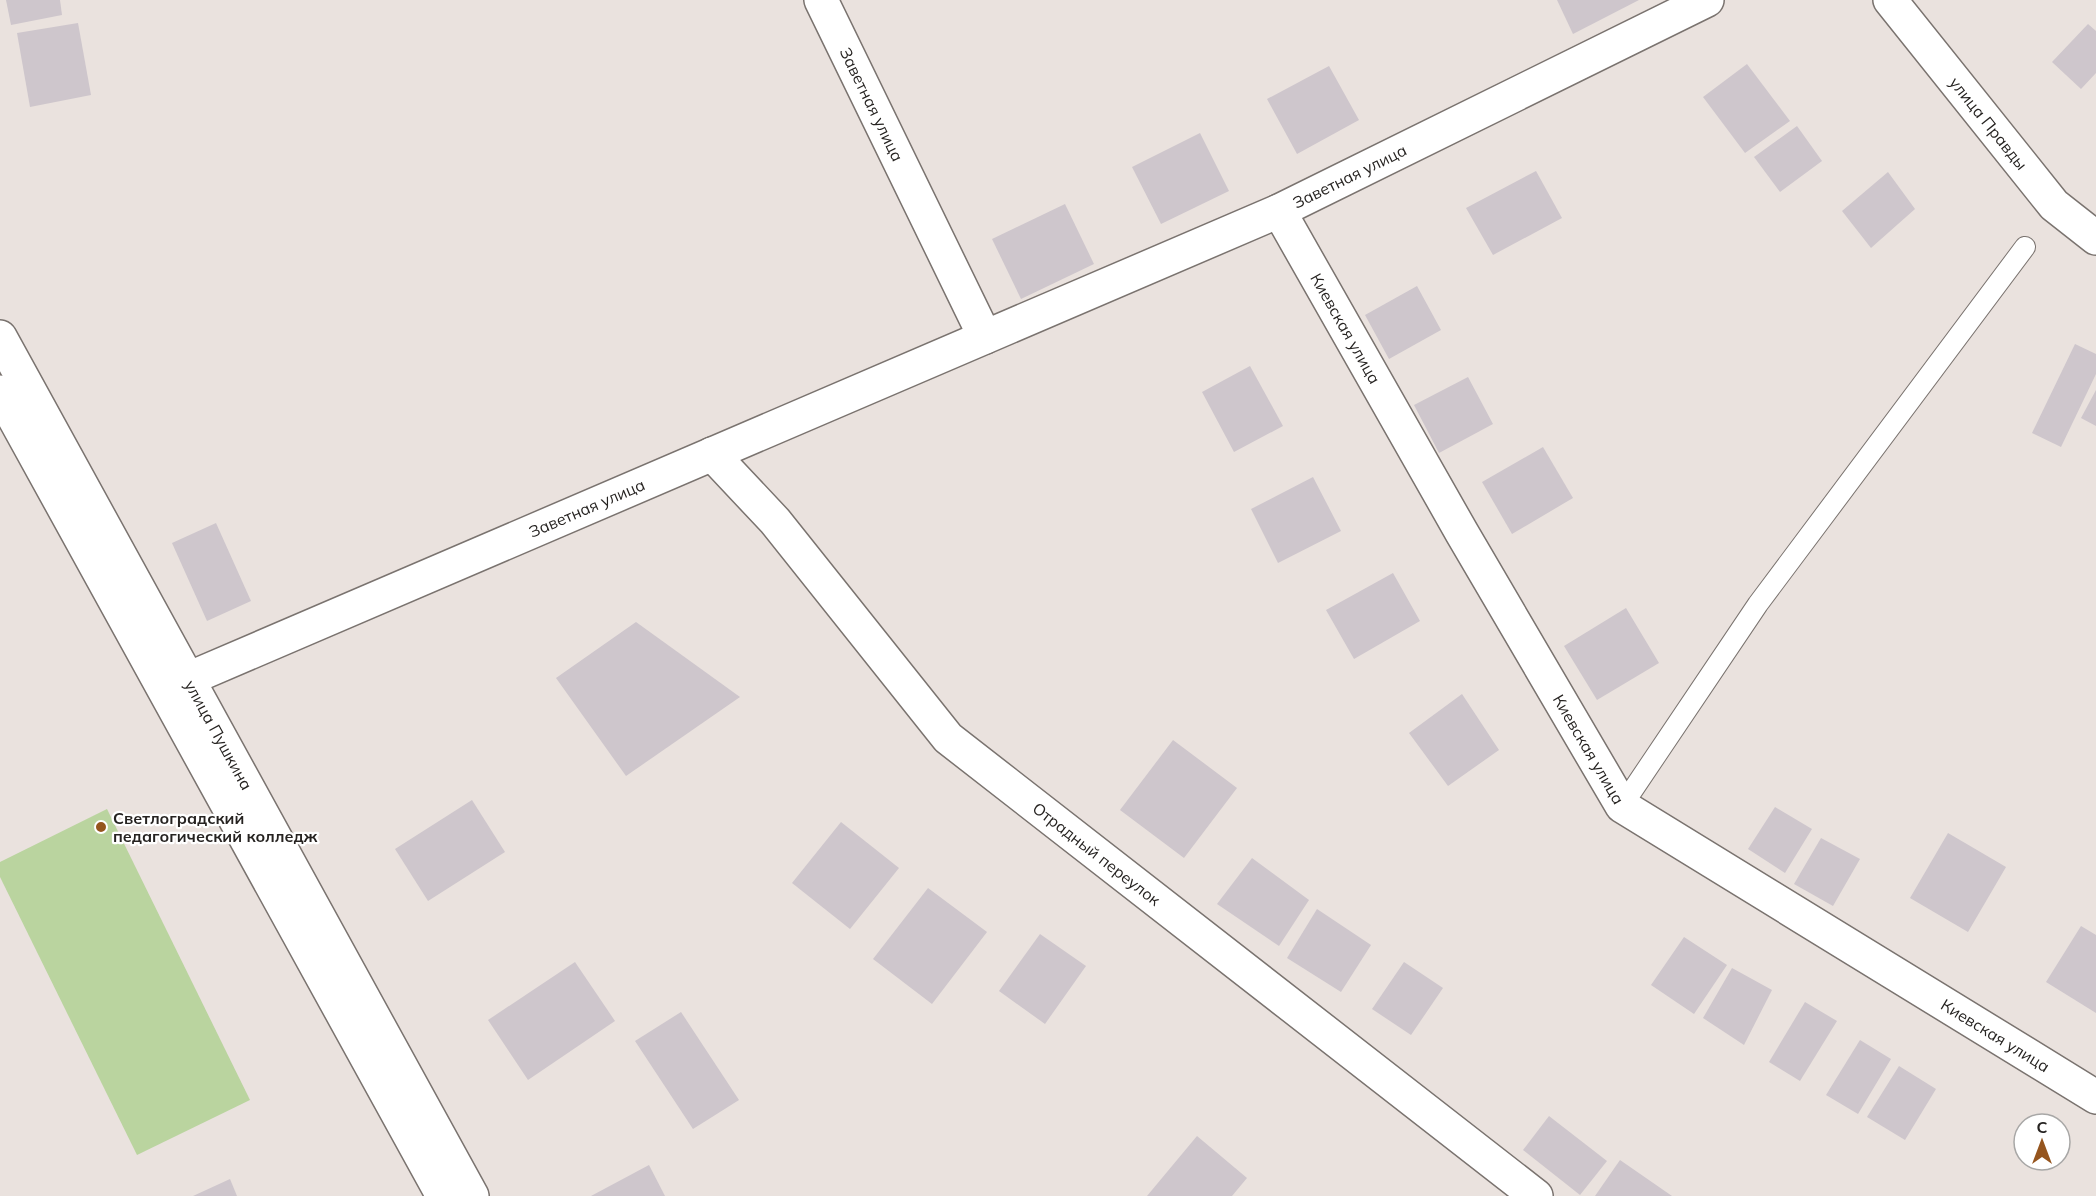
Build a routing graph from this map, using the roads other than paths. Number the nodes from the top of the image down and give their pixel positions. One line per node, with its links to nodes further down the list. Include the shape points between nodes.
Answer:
1 (821, 0): 8 (street, Заветная улица)
2 (1707, 0): 4 (street, Заветная улица)
3 (1890, 0): 5 (street, улица Правды, via 2054,204)
4 (1279, 211): 8 (street, Заветная улица); 12 (street, Киевская улица)
5 (2096, 238)
6 (2025, 247): 12 (lane, via 1758,604)
7 (0, 337): 11 (street, улица Пушкина)
8 (985, 337): 10 (street, Заветная улица)
9 (0, 392): 14 (street)
10 (712, 454): 11 (street, Заветная улица); 16 (street, Отрадный переулок, via 775,521 948,738)
11 (188, 679): 15 (street, улица Пушкина)
12 (1622, 806): 13 (street, Киевская улица)
13 (2096, 1097)
14 (443, 1196)
15 (472, 1196)
16 (1536, 1196)

